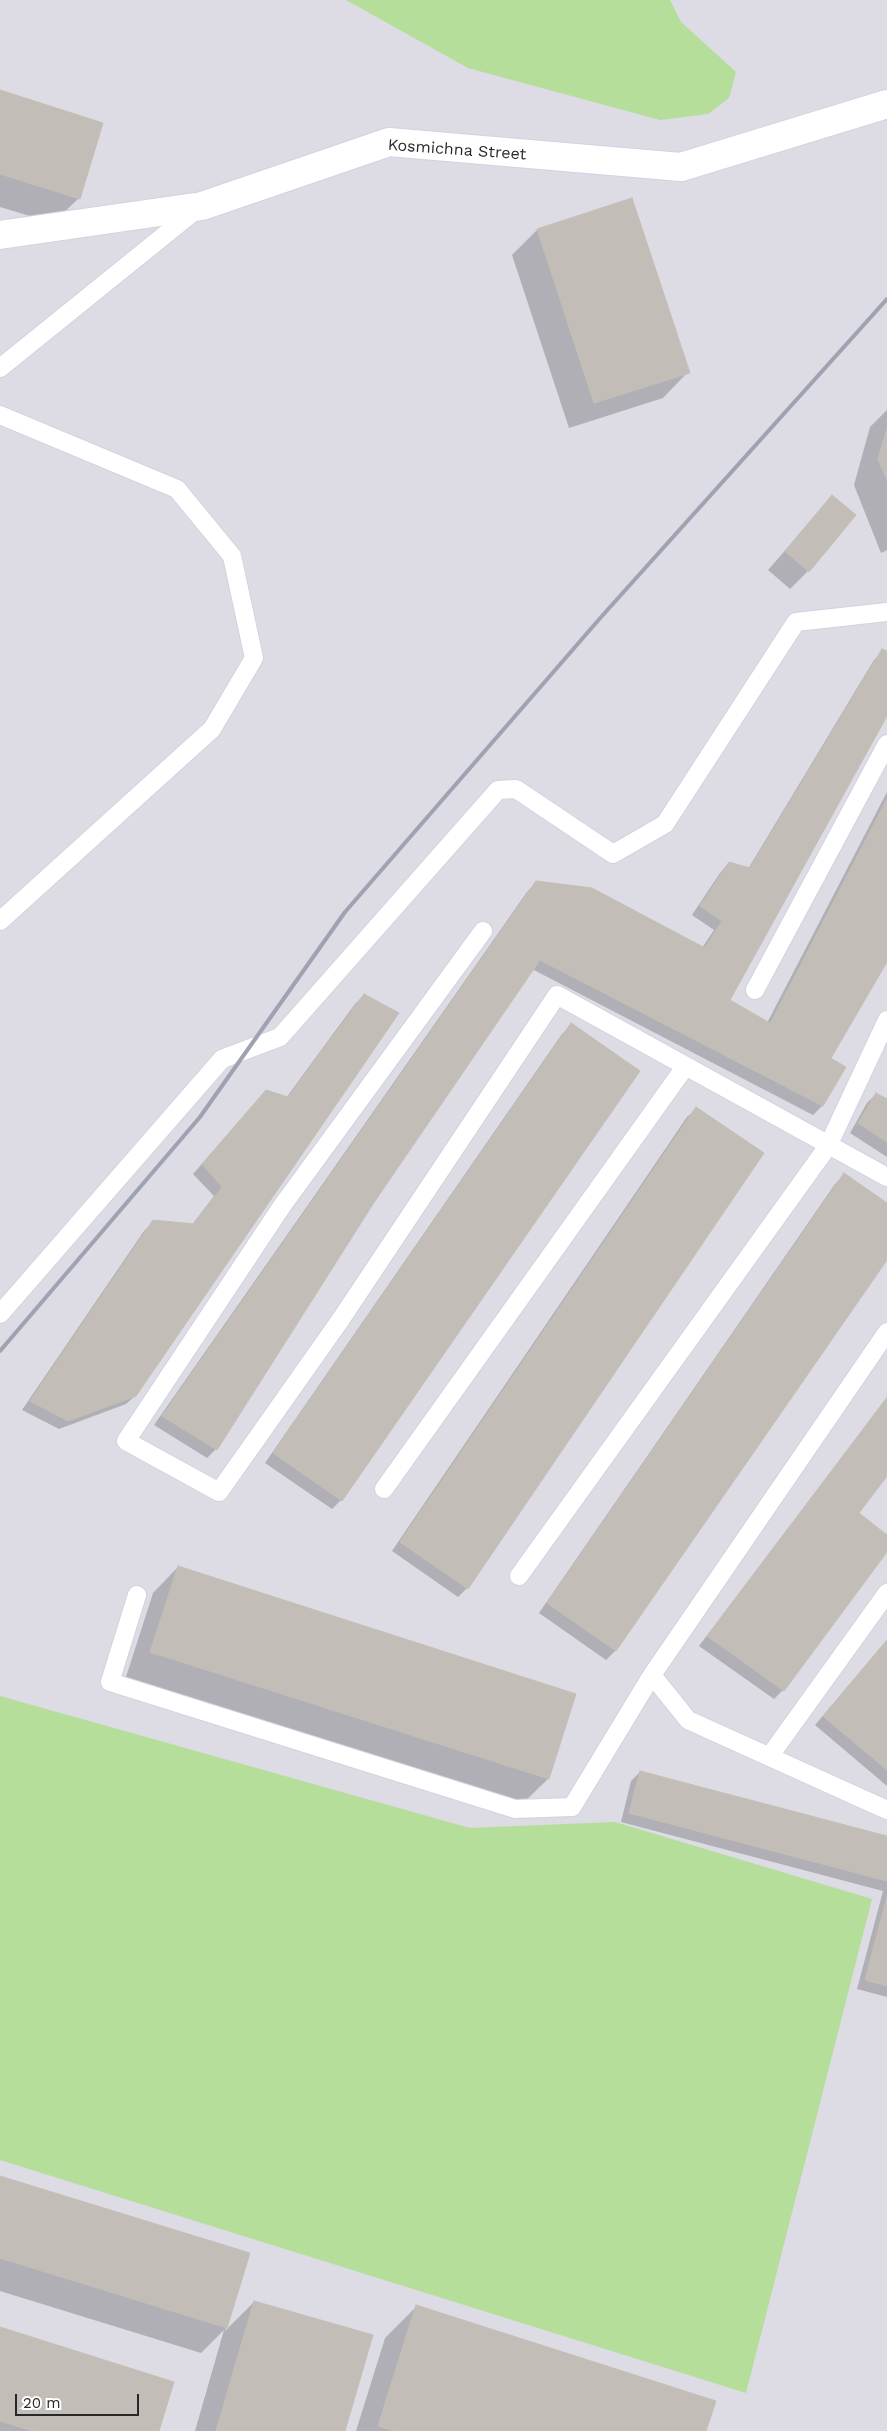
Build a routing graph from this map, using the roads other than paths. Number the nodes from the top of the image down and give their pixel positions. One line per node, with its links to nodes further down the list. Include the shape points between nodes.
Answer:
1 (887, 104): 2 (street, Kosmichna Street, via 681,167 389,142)
2 (202, 206): 3 (street, Kosmichna Street); 4 (lane)
3 (0, 235)
4 (0, 368)
5 (0, 415): 8 (lane, via 177,489 232,556 254,658 212,729)
6 (887, 612): 15 (lane, via 796,622 665,824 613,854 516,789 498,790 280,1038 222,1059)
7 (887, 744): 10 (lane)
8 (0, 920)
9 (483, 931): 12 (lane, via 282,1206 126,1441 219,1492 339,1322 557,995)
10 (755, 990)
11 (887, 1020): 13 (lane)
12 (685, 1067): 13 (lane); 17 (lane)
13 (828, 1146): 14 (lane); 18 (lane)
14 (887, 1177)
15 (0, 1314)
16 (887, 1332): 21 (lane)
17 (384, 1489)
18 (519, 1576)
19 (887, 1593): 22 (lane)
20 (136, 1595): 21 (lane, via 110,1682 515,1808 572,1807)
21 (652, 1675): 22 (lane, via 688,1720)
22 (769, 1757): 23 (lane)
23 (887, 1810)

